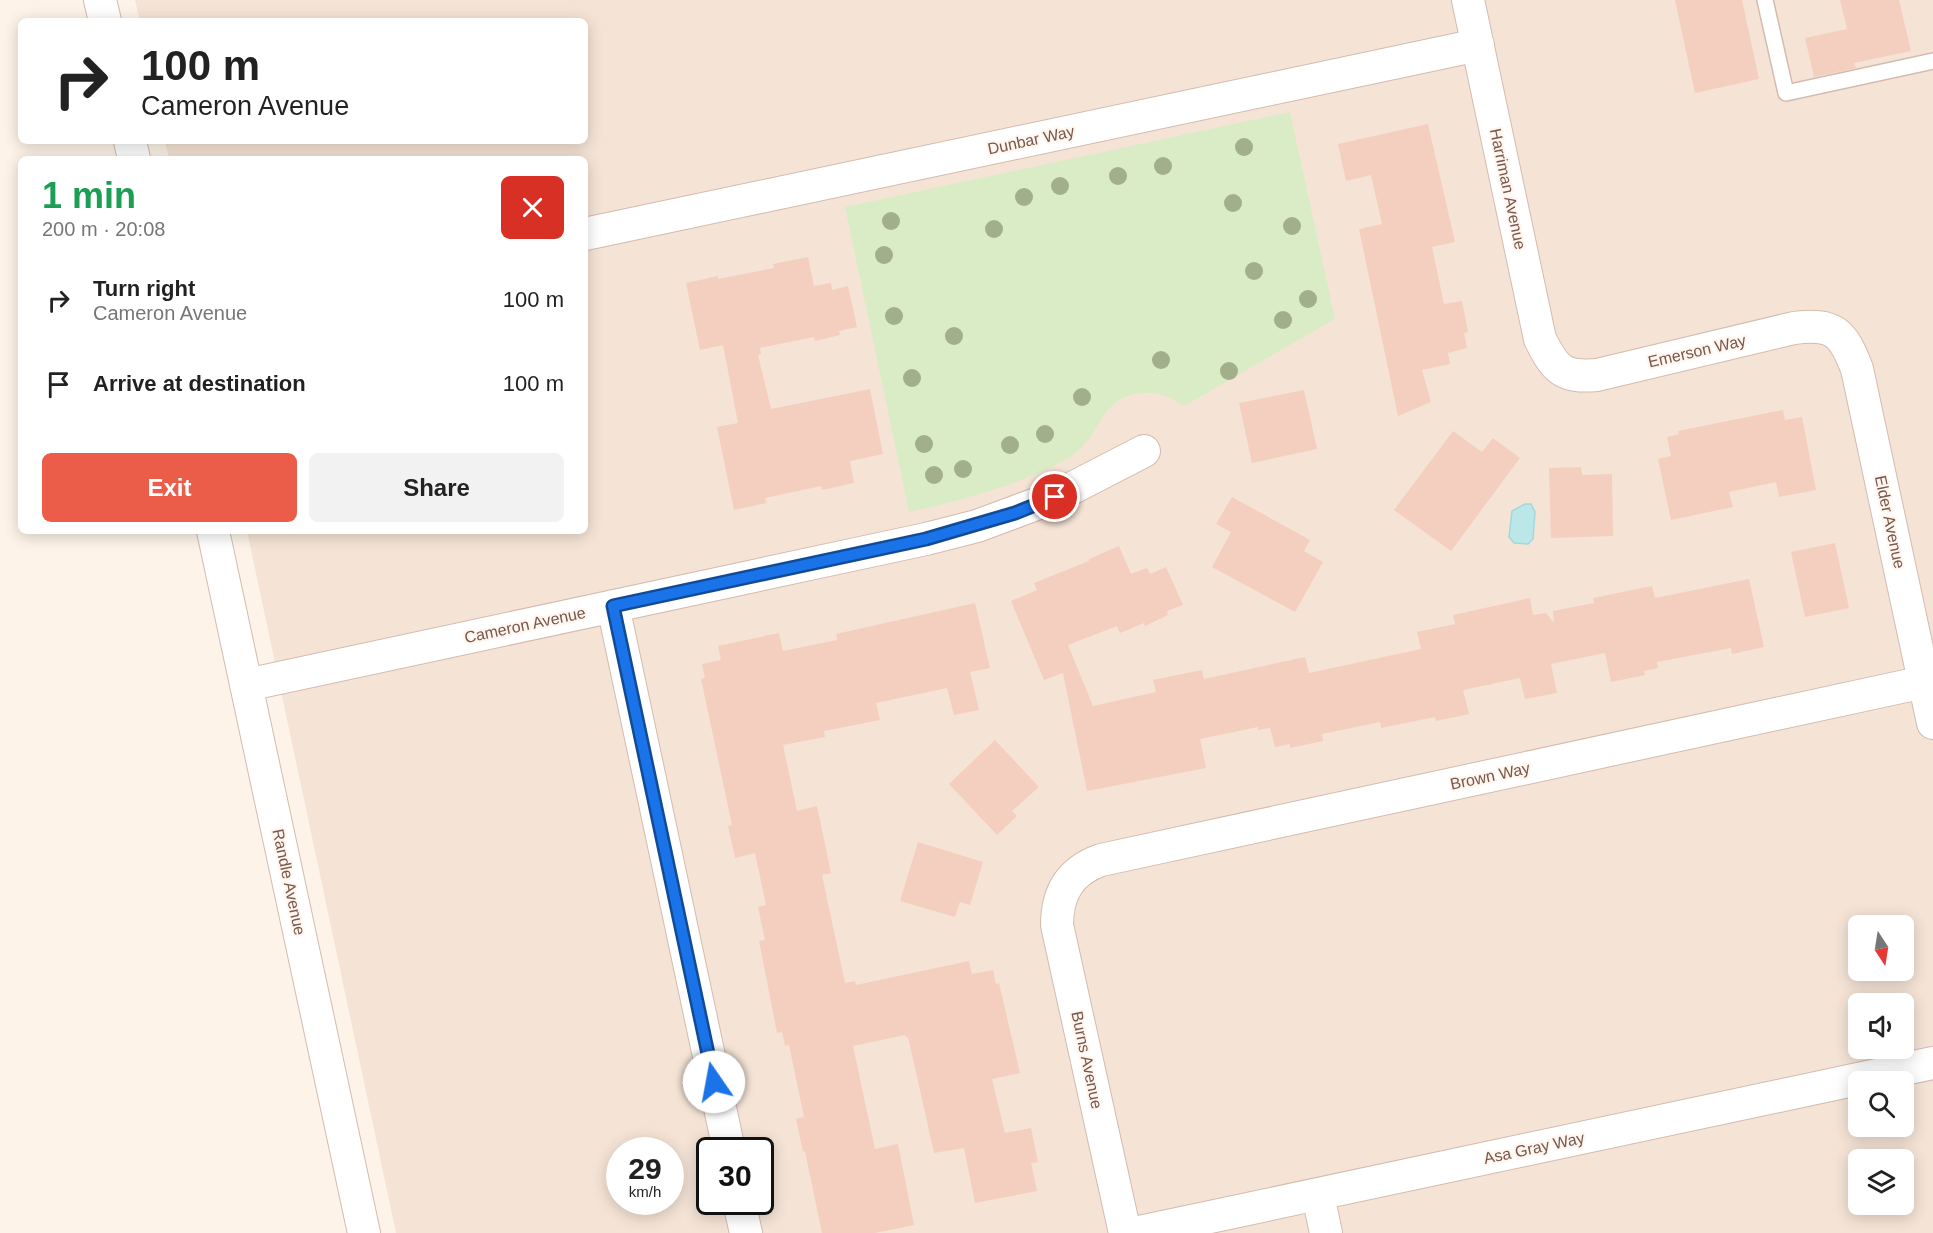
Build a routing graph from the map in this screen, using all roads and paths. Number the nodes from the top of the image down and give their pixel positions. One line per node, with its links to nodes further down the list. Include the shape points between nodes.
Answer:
1 (100, 0): 4 (street)
2 (1468, 0): 5 (street, Harriman Avenue)
3 (1765, 0): 6 (lane, via 1786,93)
4 (104, 18)
5 (1478, 45): 7 (street, Dunbar Way); 9 (street, Harriman Avenue, via 1540,339)
6 (1933, 61)
7 (588, 233)
8 (1831, 329): 9 (street, Emerson Way, via 1794,328 1597,375 1577,377); 13 (street, Elder Avenue, via 1848,347 1857,369)
9 (1563, 372)
10 (1144, 451): 12 (street, Cameron Avenue, via 1055,497 977,526)
11 (214, 534): 14 (street, Randle Avenue)
12 (613, 606): 14 (street, Cameron Avenue); 18 (street)
13 (1924, 682): 15 (street, Elder Avenue); 16 (street, Brown Way, via 1101,860 1080,870)
14 (246, 686): 21 (street, Randle Avenue)
15 (1933, 723)
16 (1065, 887): 23 (street, Burns Avenue, via 1057,910 1057,925)
17 (1933, 1063): 19 (street, Asa Gray Way)
18 (726, 1137)
19 (1318, 1195): 24 (street, Asa Gray Way); 25 (street)
20 (743, 1215): 22 (street)
21 (364, 1233)
22 (746, 1233)
23 (1125, 1233)
24 (1135, 1233)
25 (1326, 1233)

